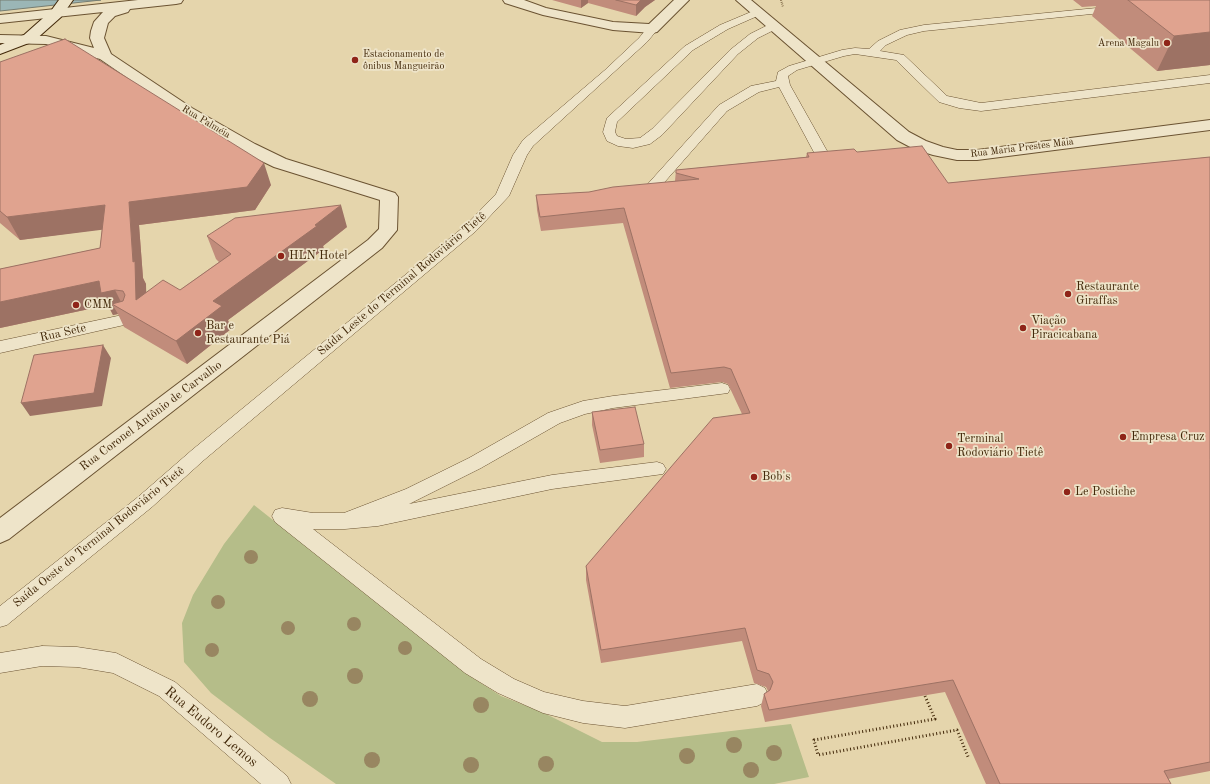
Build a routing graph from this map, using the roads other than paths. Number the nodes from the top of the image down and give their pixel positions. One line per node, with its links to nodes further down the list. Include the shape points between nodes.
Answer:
1 (176, 0): 6 (street)
2 (510, 0): 11 (street, via 613,26)
3 (682, 0): 11 (street)
4 (743, 0): 8 (street, Rua Maria Prestes Maia)
5 (62, 6): 6 (street); 9 (street); 12 (street)
6 (133, 6): 16 (street, via 110,13 101,22 97,38)
7 (1129, 8): 15 (lane, via 924,28 904,32 882,43)
8 (758, 12): 10 (street, Rua Maria Prestes Maia); 10 (lane, via 724,27 690,48 611,121 609,132 612,138 633,144 645,141 657,132 734,52 754,36)
9 (0, 19)
10 (774, 26): 17 (street, Rua Maria Prestes Maia)
11 (652, 29): 27 (lane, Saída Leste do Terminal Rodoviário Tietê, via 609,72 528,143 502,196 463,236)
12 (29, 38): 13 (street, Rua Palméia); 14 (street); 16 (street, Rua Palméia, via 70,45)
13 (0, 39)
14 (0, 50)
15 (873, 52): 17 (lane, via 856,51); 18 (lane, via 900,57 943,99 981,107)
16 (105, 56): 23 (street, Rua Palméia, via 186,111 249,148 280,163)
17 (815, 61): 19 (lane, via 787,70 782,74); 20 (street, Rua Maria Prestes Maia, via 903,136 920,145 957,155 977,155)
18 (1210, 79)
19 (783, 83): 21 (lane); 22 (lane, via 755,89 723,108 650,190)
20 (1210, 125)
21 (824, 158)
22 (620, 195)
23 (390, 197): 30 (street, Rua Coronel Antônio de Carvalho, via 388,230 375,244)
24 (127, 319): 25 (lane, Rua Sete)
25 (0, 347)
26 (722, 389): 29 (lane, via 583,408 547,422 475,463 413,494)
27 (198, 455): 31 (lane, Saída Oeste do Terminal Rodoviário Tietê, via 145,502)
28 (657, 468): 29 (lane, via 552,482 378,518)
29 (345, 521): 33 (lane, via 313,521 282,516 473,666 506,686 543,702 584,712 625,717)
30 (0, 532)
31 (0, 618)
32 (0, 663): 34 (lane, Rua Eudoro Lemos, via 42,656 77,657 116,663 167,689)
33 (758, 695)
34 (279, 784)

